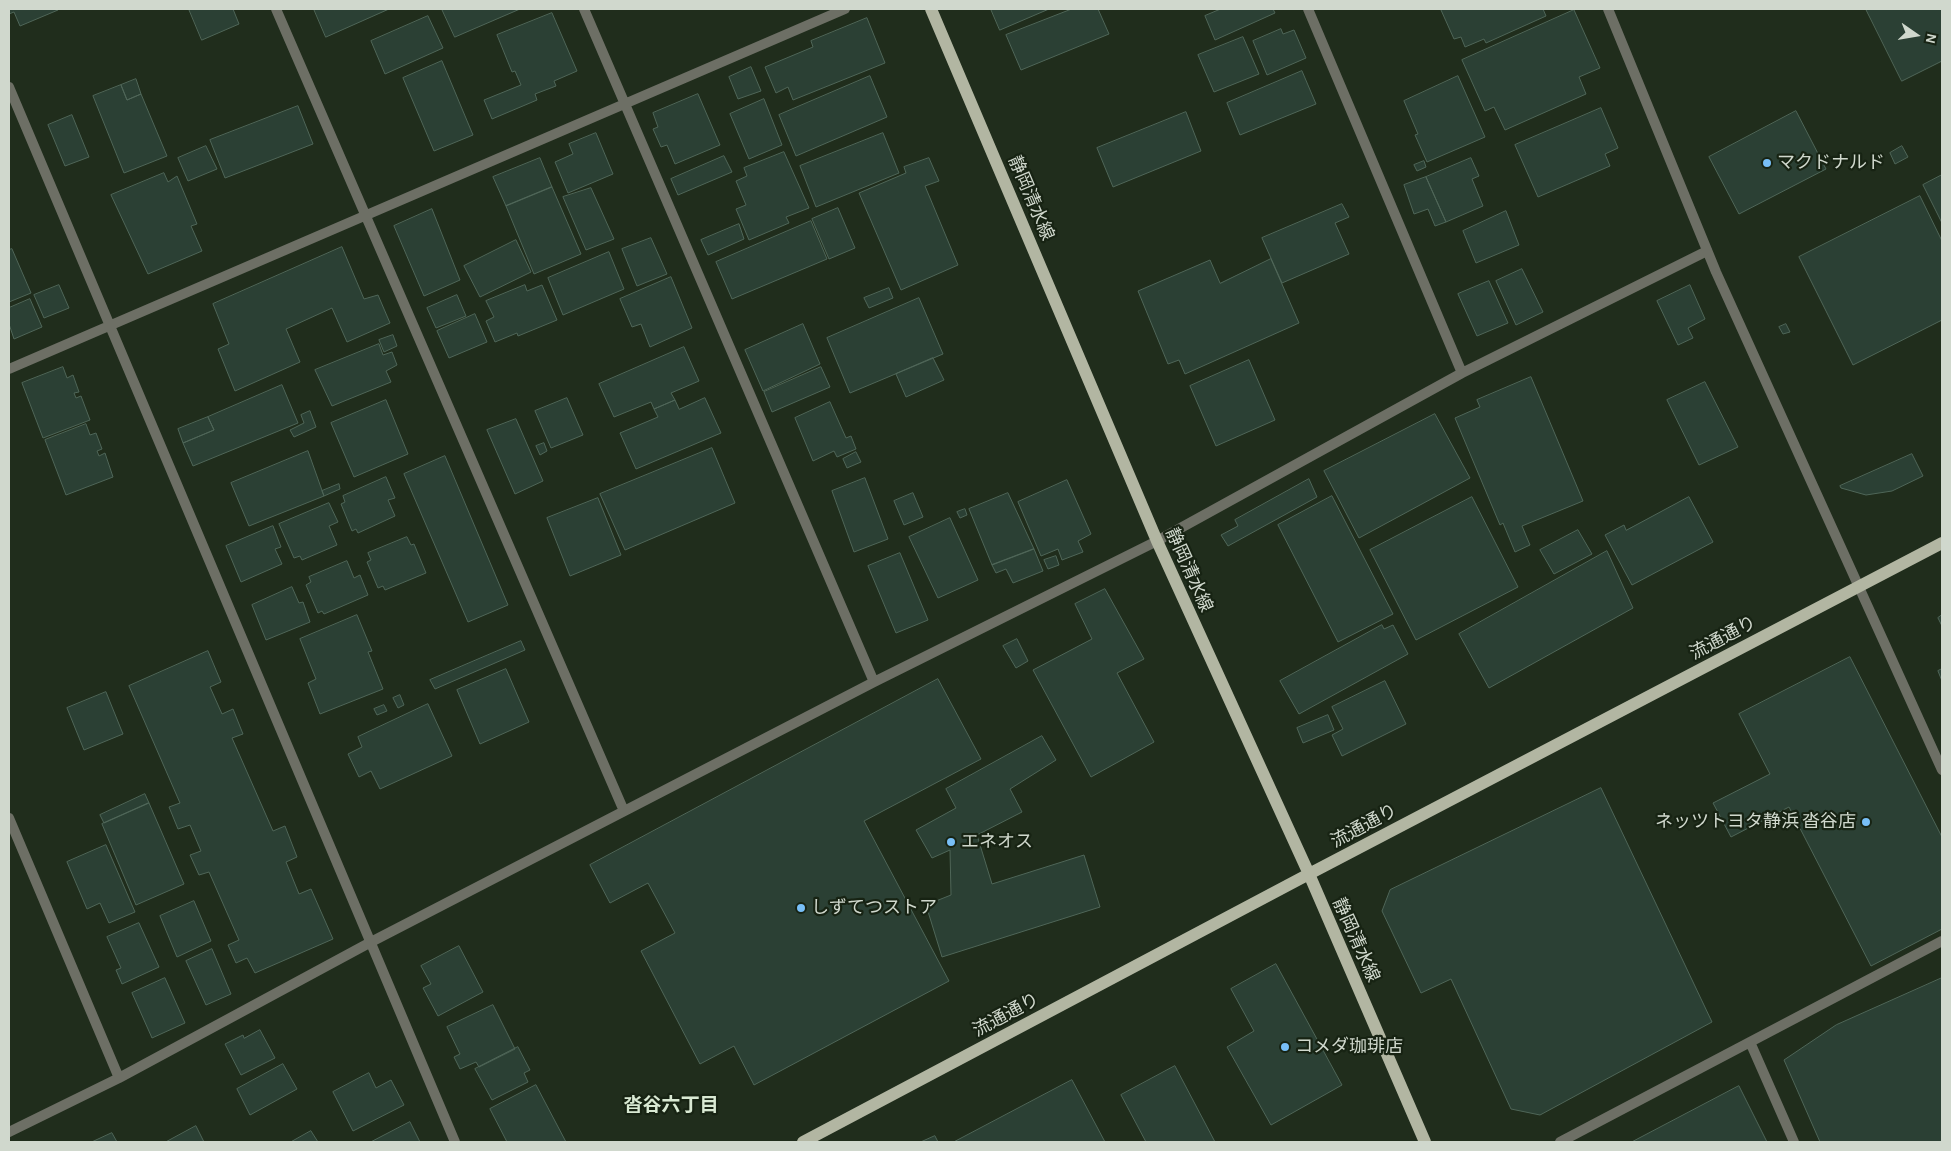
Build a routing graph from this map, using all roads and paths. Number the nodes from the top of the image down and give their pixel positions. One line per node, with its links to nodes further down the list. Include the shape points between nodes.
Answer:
1 (276, 9): 9 (street)
2 (584, 9): 8 (street)
3 (845, 9): 8 (street)
4 (931, 9): 14 (main road, 静岡清水線)
5 (1308, 9): 13 (street)
6 (1608, 9): 10 (street)
7 (9, 87): 11 (street)
8 (626, 105): 9 (street); 17 (street)
9 (366, 216): 11 (street); 19 (street)
10 (1707, 251): 13 (street); 16 (street)
11 (110, 326): 12 (street); 23 (street)
12 (9, 370)
13 (1462, 372): 14 (street)
14 (1156, 541): 17 (street); 21 (main road, 静岡清水線)
15 (1942, 543): 16 (main road, 流通通り)
16 (1858, 587): 18 (street); 21 (main road, 流通通り)
17 (874, 682): 19 (street)
18 (1942, 770)
19 (624, 811): 23 (street)
20 (9, 818): 25 (street)
21 (1309, 874): 28 (main road, 流通通り); 29 (main road, 静岡清水線)
22 (1942, 941): 24 (street)
23 (371, 942): 25 (street); 27 (street)
24 (1750, 1042): 30 (street); 31 (street)
25 (119, 1078): 26 (street)
26 (9, 1132)
27 (455, 1142)
28 (803, 1142)
29 (1425, 1142)
30 (1560, 1142)
31 (1794, 1142)

